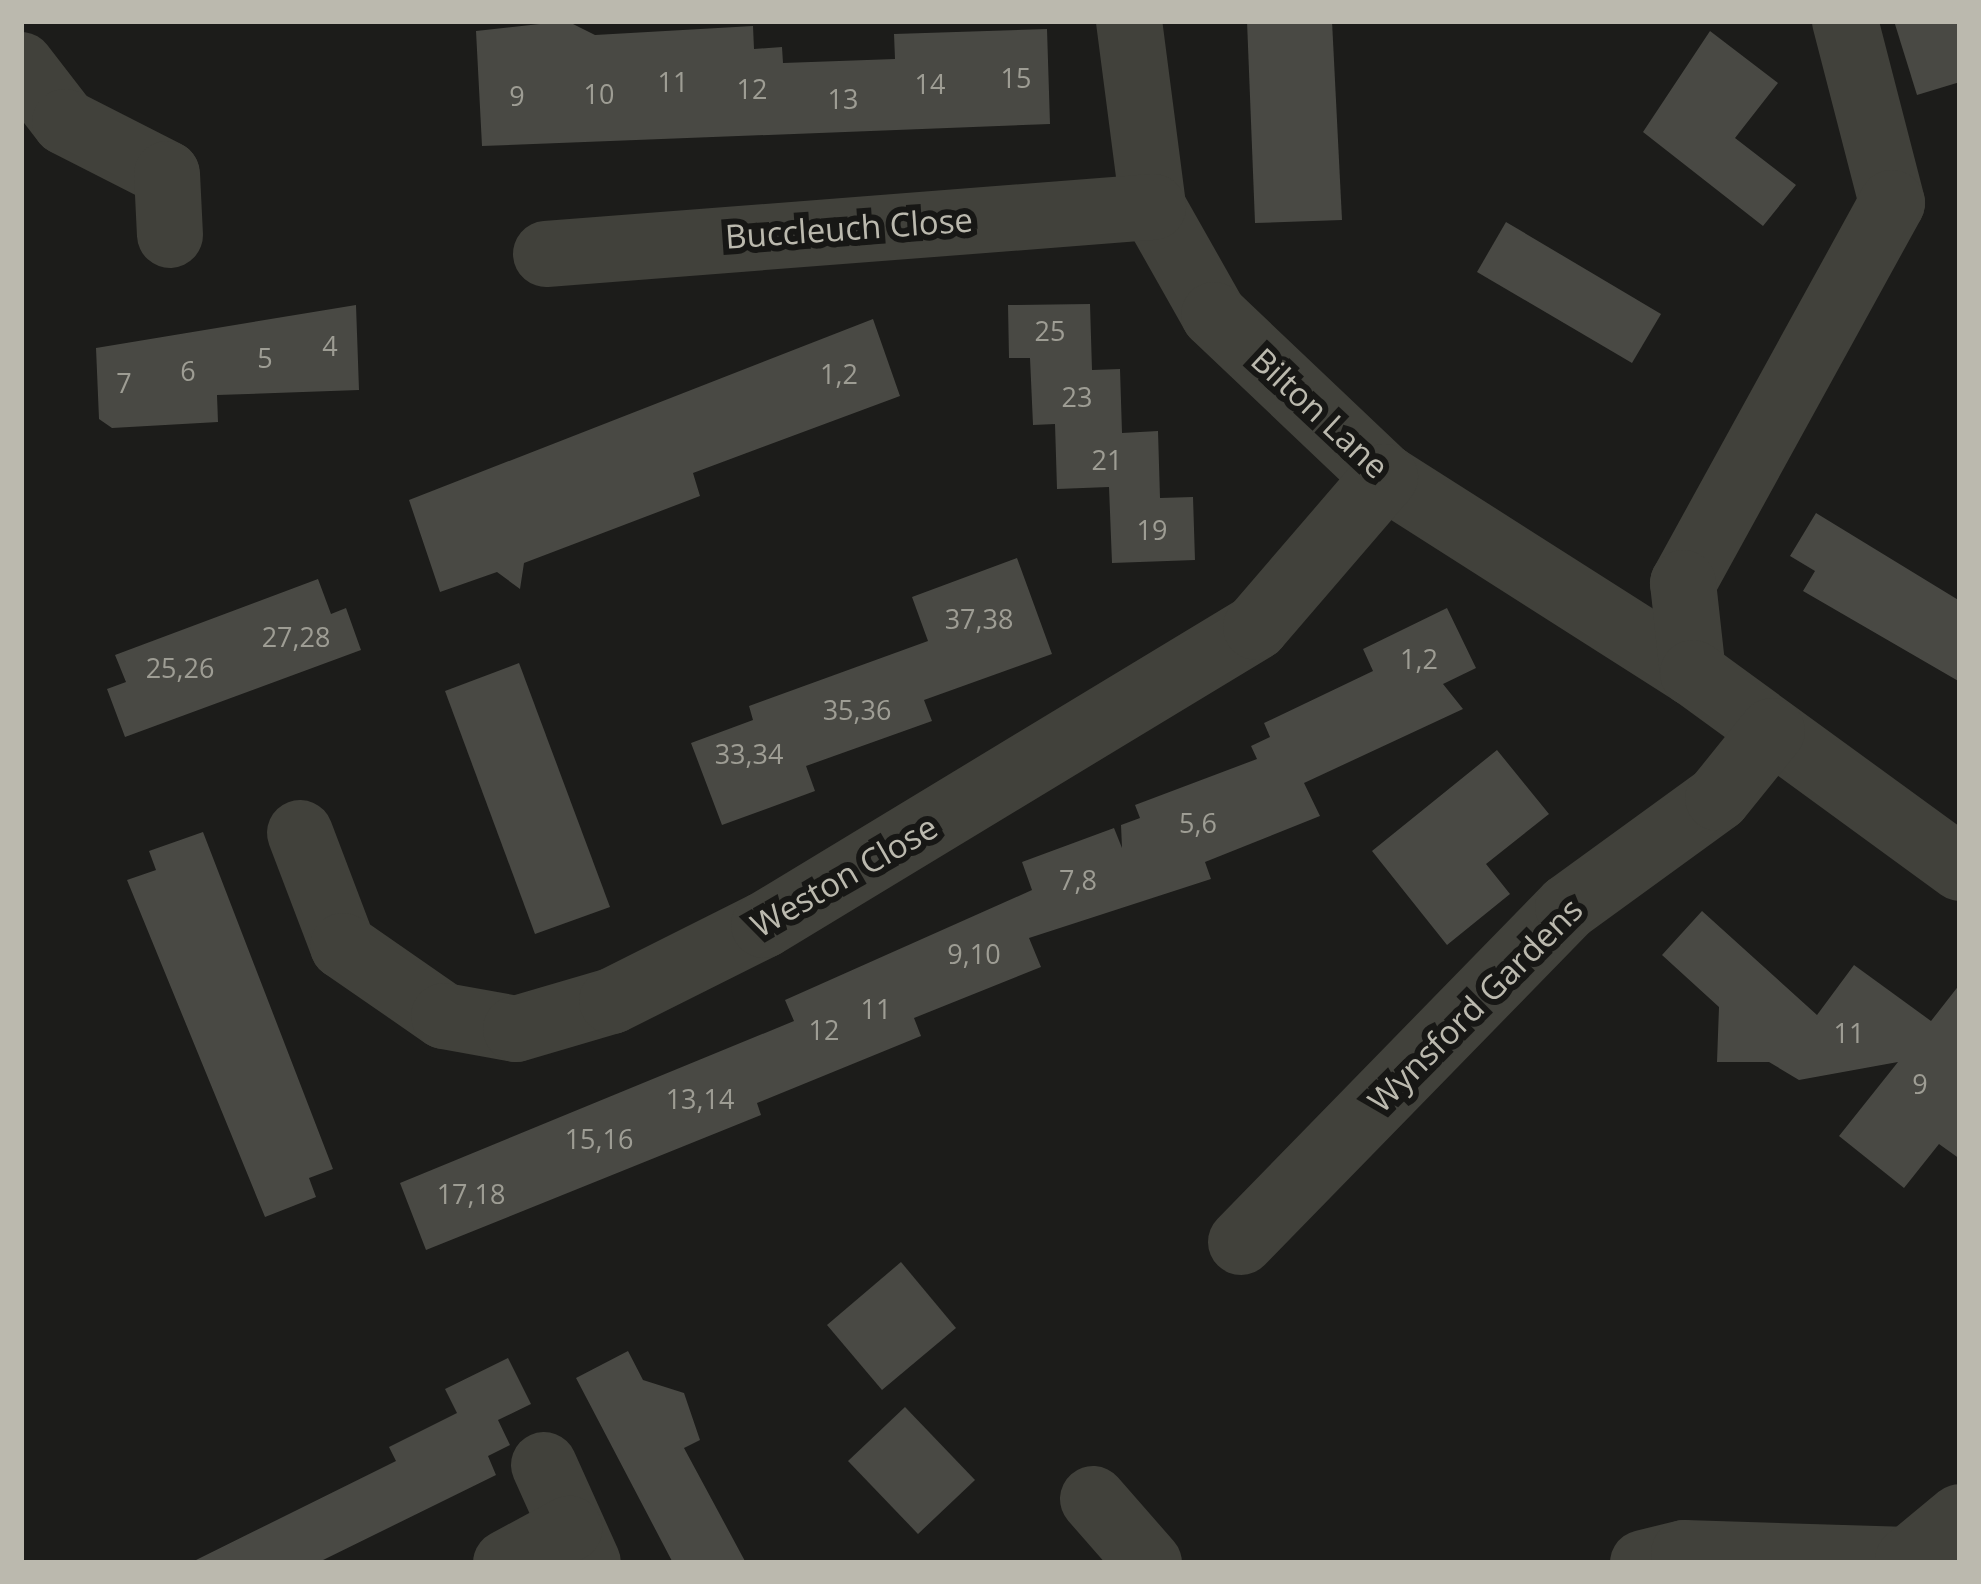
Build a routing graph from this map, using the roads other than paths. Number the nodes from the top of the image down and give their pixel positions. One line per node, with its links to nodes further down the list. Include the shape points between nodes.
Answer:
1 (1129, 21): 4 (street, Bilton Lane)
2 (1845, 21): 8 (street, via 1892,203 1683,583)
3 (21, 65): 5 (street, via 65,122 167,174)
4 (1153, 207): 6 (street, Buccleuch Close); 7 (street, Bilton Lane, via 1214,315)
5 (170, 235)
6 (546, 254)
7 (1385, 477): 8 (street, Bilton Lane); 10 (street, Weston Close, via 1256,627 764,925 612,1001 517,1029 444,1016 343,946)
8 (1693, 673): 9 (street, Bilton Lane)
9 (1772, 731): 11 (street, Bilton Lane); 12 (street, Wynsford Gardens, via 1718,798 1568,907)
10 (300, 833)
11 (1950, 841)
12 (1241, 1242)
13 (544, 1465): 16 (street)
14 (1093, 1499): 18 (street)
15 (1960, 1517): 19 (street, via 1908,1560 1684,1553)
16 (579, 1546): 17 (street)
17 (506, 1563)
18 (1149, 1563)
19 (1643, 1563)

